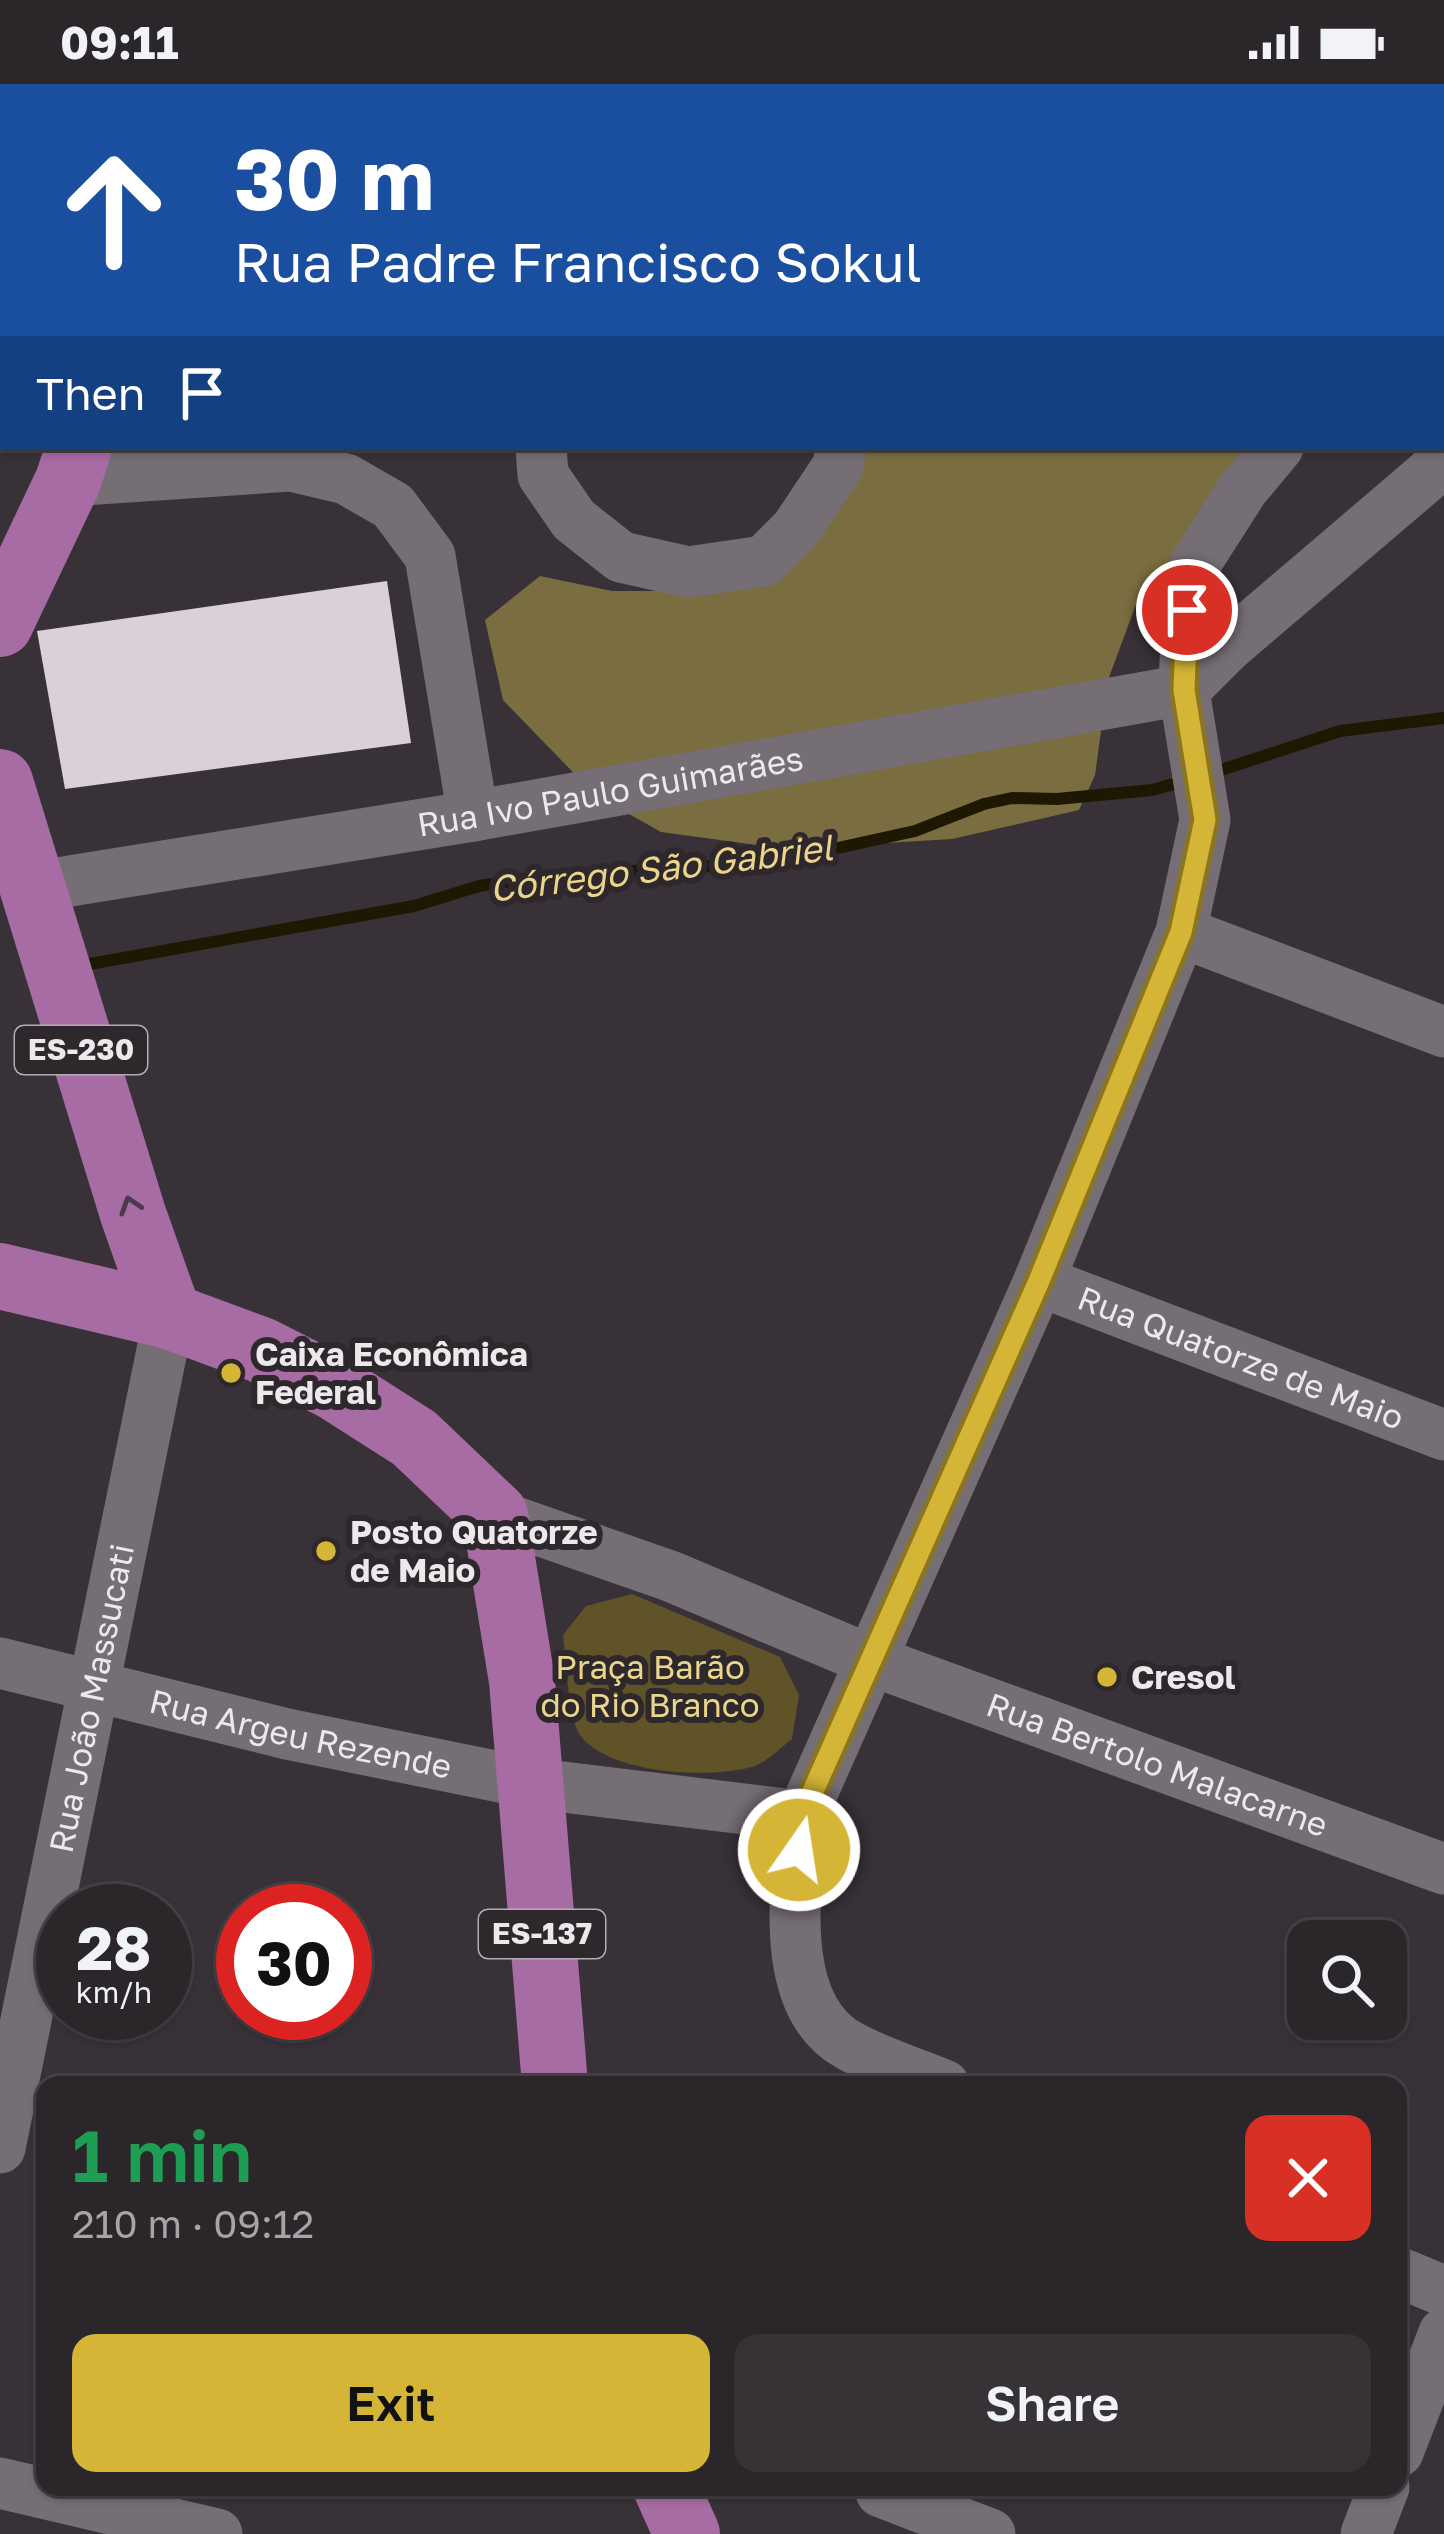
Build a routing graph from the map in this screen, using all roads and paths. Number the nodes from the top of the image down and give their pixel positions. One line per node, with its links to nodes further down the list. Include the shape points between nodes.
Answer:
1 (541, 450): 2 (street, via 543,475 574,520 621,557 688,572 764,561 796,529)
2 (841, 450)
3 (1276, 450): 7 (street, via 1195,564)
4 (1444, 453): 7 (street)
5 (73, 464): 6 (main road); 9 (street, via 291,466 346,478 393,506 430,556)
6 (0, 624)
7 (1184, 690): 9 (street, Rua Ivo Paulo Guimarães); 11 (street, via 1205,803)
8 (0, 782): 10 (main road, ES-230)
9 (473, 816): 10 (street, Rua Ivo Paulo Guimarães)
10 (26, 918): 15 (main road, ES-230, one-way to 10)
11 (1181, 932): 12 (street); 14 (street)
12 (1444, 1031)
13 (0, 1276): 15 (main road)
14 (1039, 1281): 16 (street, Rua Quatorze de Maio); 18 (street)
15 (169, 1316): 17 (main road, via 334,1387 414,1438); 20 (street, Rua João Massucati)
16 (1444, 1435)
17 (495, 1515): 18 (street, via 670,1576); 21 (main road, ES-137)
18 (870, 1660): 22 (street); 23 (street, Rua Bertolo Malacarne)
19 (0, 1663): 20 (street, Rua Argeu Rezende)
20 (95, 1687): 21 (street, Rua Argeu Rezende); 26 (street, Rua João Massucati)
21 (530, 1783): 22 (street); 24 (main road, ES-137)
22 (802, 1816): 25 (street, via 794,1918 804,1990 818,2021 848,2045)
23 (1444, 1869)
24 (554, 2076)
25 (922, 2076)
26 (19, 2120)
27 (1407, 2276): 28 (street)
28 (1444, 2291)
29 (1444, 2333): 30 (street)
30 (1407, 2429)
31 (0, 2482): 32 (street)
32 (36, 2491)
33 (58, 2496): 37 (street)
34 (670, 2496): 38 (main road)
35 (891, 2496): 39 (street)
36 (1381, 2496): 40 (street)
37 (217, 2534)
38 (687, 2534)
39 (990, 2534)
40 (1366, 2534)

